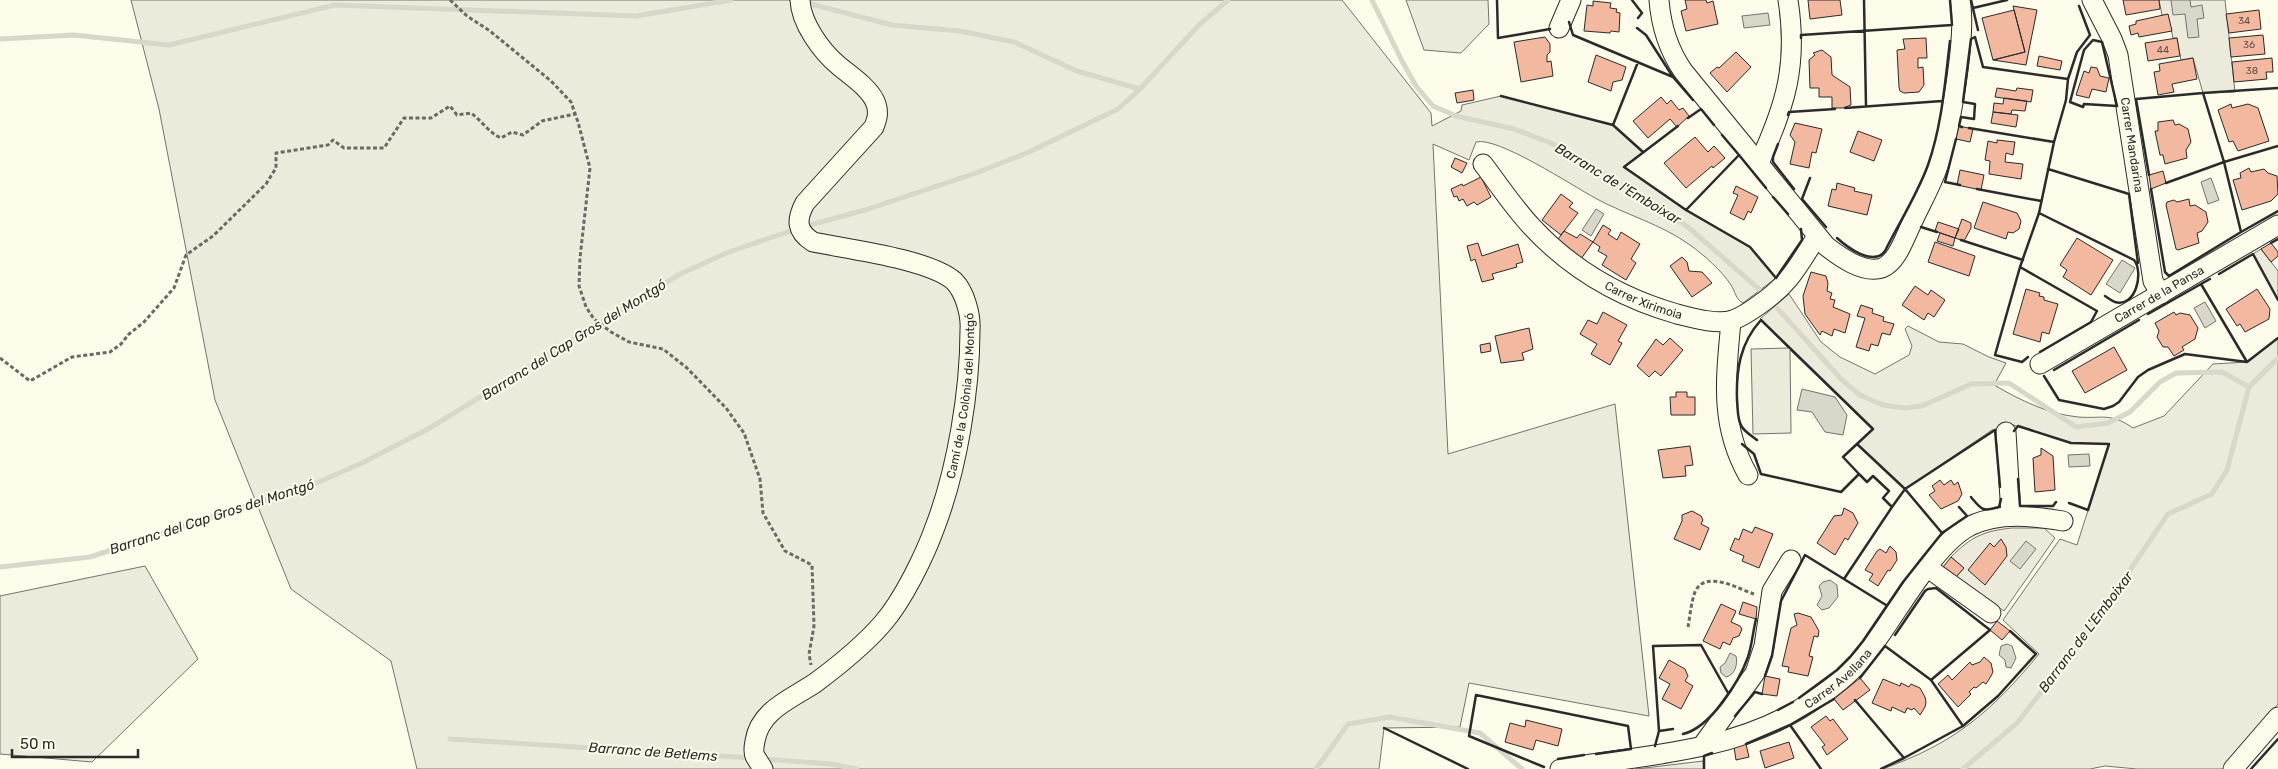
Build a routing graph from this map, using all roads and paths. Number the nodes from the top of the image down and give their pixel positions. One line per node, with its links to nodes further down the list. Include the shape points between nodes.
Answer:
1 (450, 0): 10 (path, via 550,81 570,102)
2 (800, 0): 28 (street, Camí de la Colònia del Montgó, via 808,29 836,64 860,83 876,103 878,116 874,127 805,203 799,214 799,228 813,242 942,273 964,296 971,328 963,411 952,471 935,527 883,623)
3 (1570, 0): 9 (street)
4 (1646, 0): 8 (street)
5 (1788, 0): 11 (street, via 1792,30 1790,72 1780,114)
6 (1960, 0): 14 (street, via 1960,48 1944,143 1935,172 1902,245 1889,263 1872,269 1838,256)
7 (2092, 0): 15 (street, Carrer Mandarina, via 2118,55 2153,281)
8 (1660, 9): 11 (street, via 1670,50 1683,72)
9 (1559, 28)
10 (575, 114): 17 (path, via 542,121 523,134 512,132 501,138 471,113 457,115 450,106 432,118 404,118 384,148 344,148 333,140 328,145 276,153 276,168 266,184 213,236 186,255 174,288 121,344 110,352 72,357 30,381); 28 (path, via 590,168 579,268 579,286 586,307 594,319 629,342 664,349 726,408 744,433 760,479 763,513 785,551 812,566 814,626 809,654)
11 (1759, 163): 14 (street)
12 (1484, 164): 16 (street, Carrer Xirimoia, via 1531,226 1559,254 1588,275 1665,310 1704,320)
13 (2278, 225): 15 (street, Carrer de la Pansa)
14 (1817, 236): 16 (street, via 1786,284)
15 (2161, 294): 18 (street, Carrer de la Pansa)
16 (1731, 321): 20 (street, via 1726,408 1733,444)
17 (0, 358)
18 (2040, 364)
19 (2006, 432): 21 (street)
20 (1748, 475)
21 (2010, 516): 22 (street, Carrer Avellana); 24 (street, Carrer Avellana, via 1982,522 1962,531)
22 (2063, 521)
23 (1790, 560): 25 (street)
24 (1928, 568): 26 (street); 30 (street, Carrer Avellana, via 1868,652 1844,678 1789,715 1734,738)
25 (1770, 600): 27 (path, via 1709,581 1695,593); 30 (street, via 1764,646 1754,674)
26 (1991, 613)
27 (1688, 627)
28 (815, 682): 31 (street, Camí de la Colònia del Montgó, via 776,707 760,725 754,748)
29 (2278, 718): 33 (street)
30 (1702, 746): 32 (street, Carrer Avellana)
31 (763, 769)
32 (1560, 769)
33 (2233, 769)

